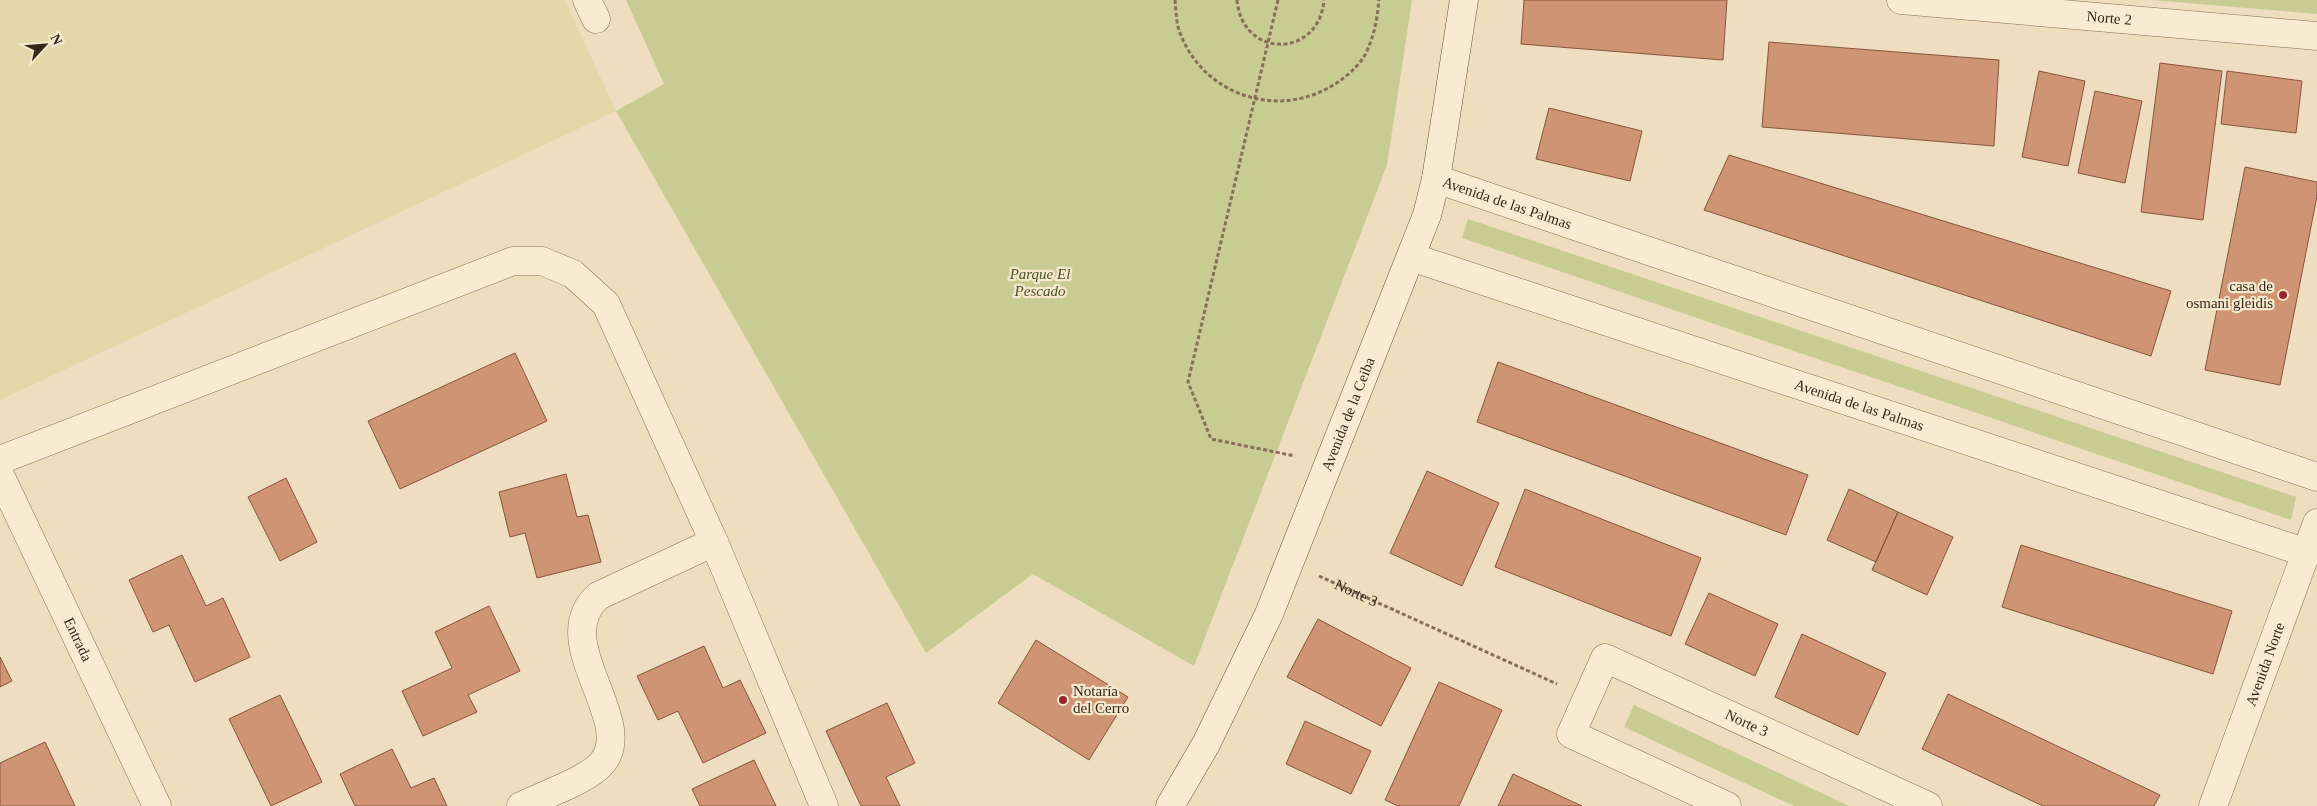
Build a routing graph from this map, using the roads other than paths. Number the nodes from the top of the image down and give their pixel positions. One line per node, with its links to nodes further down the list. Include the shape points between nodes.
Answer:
1 (1464, 0): 4 (street, Avenida de la Ceiba)
2 (1901, 0): 3 (street, Norte 2)
3 (2317, 36)
4 (1436, 179): 5 (street, Avenida de la Ceiba, via 1428,215); 8 (street, Avenida de las Palmas)
5 (1411, 257): 11 (street, Avenida de las Palmas); 15 (street, Avenida de la Ceiba, via 1269,614 1206,744)
6 (0, 460): 10 (street, via 513,261 542,261 573,274 606,304)
7 (0, 475): 12 (street, Entrada)
8 (2317, 477)
9 (2317, 523): 11 (street, Avenida Norte)
10 (714, 542): 13 (street, via 598,596 588,604 582,633 589,670 612,734 610,752 590,774); 14 (street)
11 (2307, 553): 18 (street, Avenida Norte)
12 (157, 806)
13 (521, 806)
14 (824, 806)
15 (1170, 806)
16 (1727, 806): 17 (street, Norte 3, via 1571,734 1605,658)
17 (1928, 806)
18 (2212, 806)

